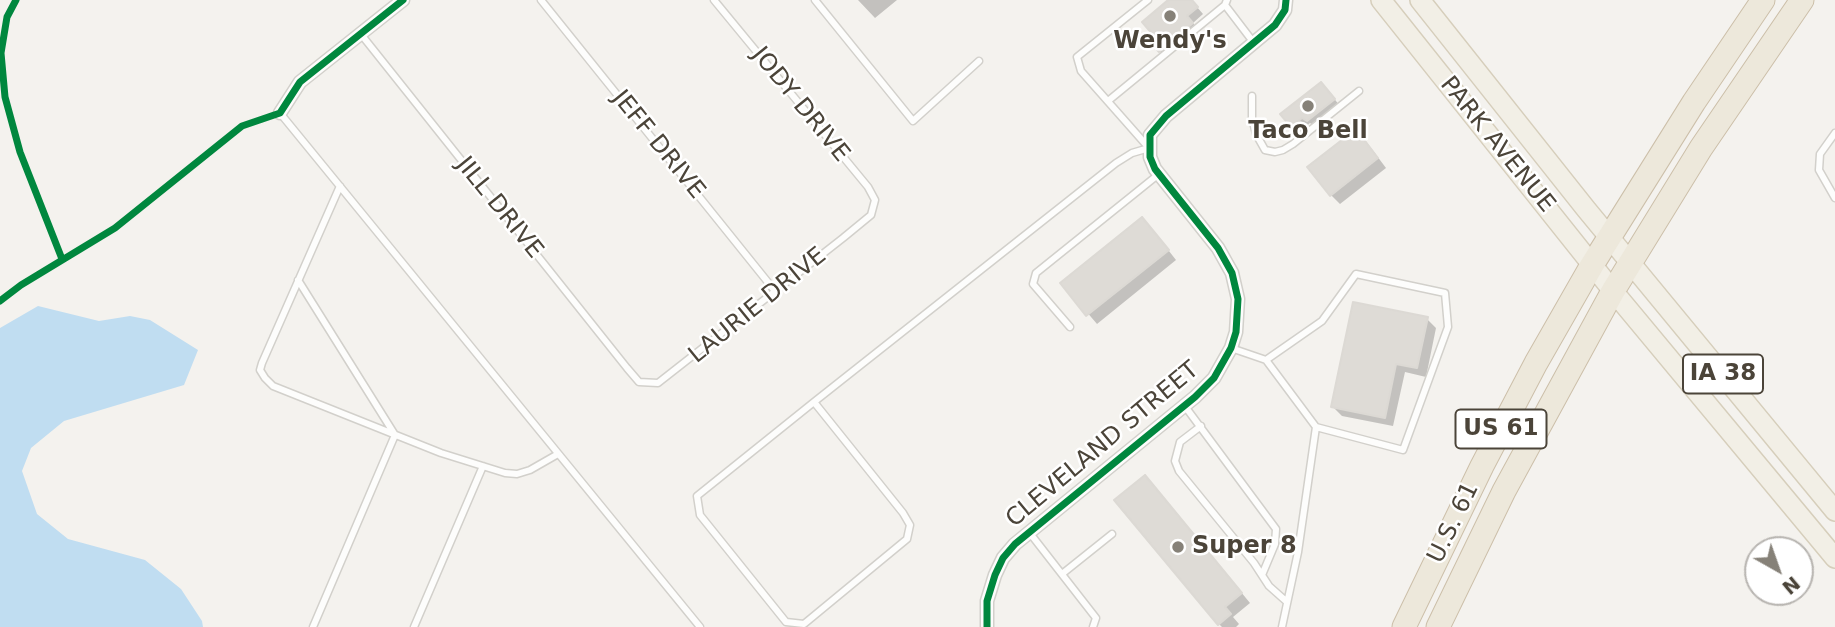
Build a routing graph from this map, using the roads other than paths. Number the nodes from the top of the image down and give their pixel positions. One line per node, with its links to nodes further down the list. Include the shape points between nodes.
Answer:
1 (403, 0): 12 (street)
2 (541, 0): 30 (lane, JEFF DRIVE)
3 (715, 0): 24 (lane, JODY DRIVE, via 868,187 875,200)
4 (815, 0): 14 (lane, via 913,121)
5 (1148, 0): 17 (lane, via 1077,57 1081,71)
6 (1286, 0): 13 (street, via 1275,25)
7 (1381, 0): 27 (main road, PARK AVENUE)
8 (1420, 0): 25 (main road, PARK AVENUE)
9 (1763, 0): 25 (highway, US 61)
10 (1802, 0): 26 (highway, US 61)
11 (1226, 3): 13 (lane); 17 (lane)
12 (360, 33): 18 (street, via 300,82); 34 (lane, JILL DRIVE)
13 (1254, 43): 20 (street, via 1166,116 1150,135)
14 (979, 61)
15 (1359, 91): 16 (lane, via 1293,144 1275,152 1265,150 1256,134)
16 (1252, 96)
17 (1108, 101): 20 (lane)
18 (280, 113): 22 (lane)
19 (1835, 133): 23 (lane, via 1821,153 1819,170)
20 (1149, 148): 21 (street, CLEVELAND STREET); 35 (lane, via 1116,163)
21 (1159, 174): 31 (lane, via 1036,273 1033,284); 32 (street, CLEVELAND STREET, via 1218,248 1231,273 1238,299)
22 (340, 186): 28 (lane); 40 (lane)
23 (1835, 198)
24 (871, 215): 30 (lane, LAURIE DRIVE)
25 (1609, 237): 26 (main road, IA 38); 27 (highway, U.S. 61 / US 61)
26 (1631, 261): 29 (highway, US 61); 42 (main road, IA 38)
27 (1592, 264): 29 (main road, PARK AVENUE); 55 (highway, U.S. 61 / US 61, via 1482,466)
28 (298, 280): 39 (lane); 39 (lane, via 261,363 265,378 273,386)
29 (1613, 290): 45 (main road, IA 38); 56 (highway, U.S. 61 / US 61, via 1510,480)
30 (775, 291): 34 (lane, LAURIE DRIVE, via 667,379)
31 (1070, 327)
32 (1231, 348): 33 (lane); 36 (street, CLEVELAND STREET, via 1214,379)
33 (1265, 360): 38 (lane); 38 (lane, via 1322,321 1356,274 1445,293 1448,327 1403,450)
34 (639, 382)
35 (814, 402): 35 (lane, via 910,525 907,540 804,624 786,622 701,514 697,496)
36 (1184, 405): 37 (lane); 43 (street, CLEVELAND STREET)
37 (1201, 426): 47 (lane, via 1276,529); 47 (lane, via 1181,442 1175,461 1179,471)
38 (1316, 428): 48 (lane)
39 (395, 435): 41 (lane); 49 (lane)
40 (558, 454): 41 (lane, via 517,474); 51 (lane)
41 (483, 466): 50 (lane)
42 (1835, 511)
43 (1029, 532): 46 (lane); 52 (street, CLEVELAND STREET, via 1003,558 995,575 987,601)
44 (1112, 534): 46 (lane)
45 (1835, 558)
46 (1062, 574): 53 (lane, via 1096,618)
47 (1262, 575): 48 (lane)
48 (1287, 602): 54 (lane)
49 (313, 627)
50 (414, 627)
51 (700, 627)
52 (987, 627)
53 (1093, 627)
54 (1282, 627)
55 (1404, 627)
56 (1438, 627)

